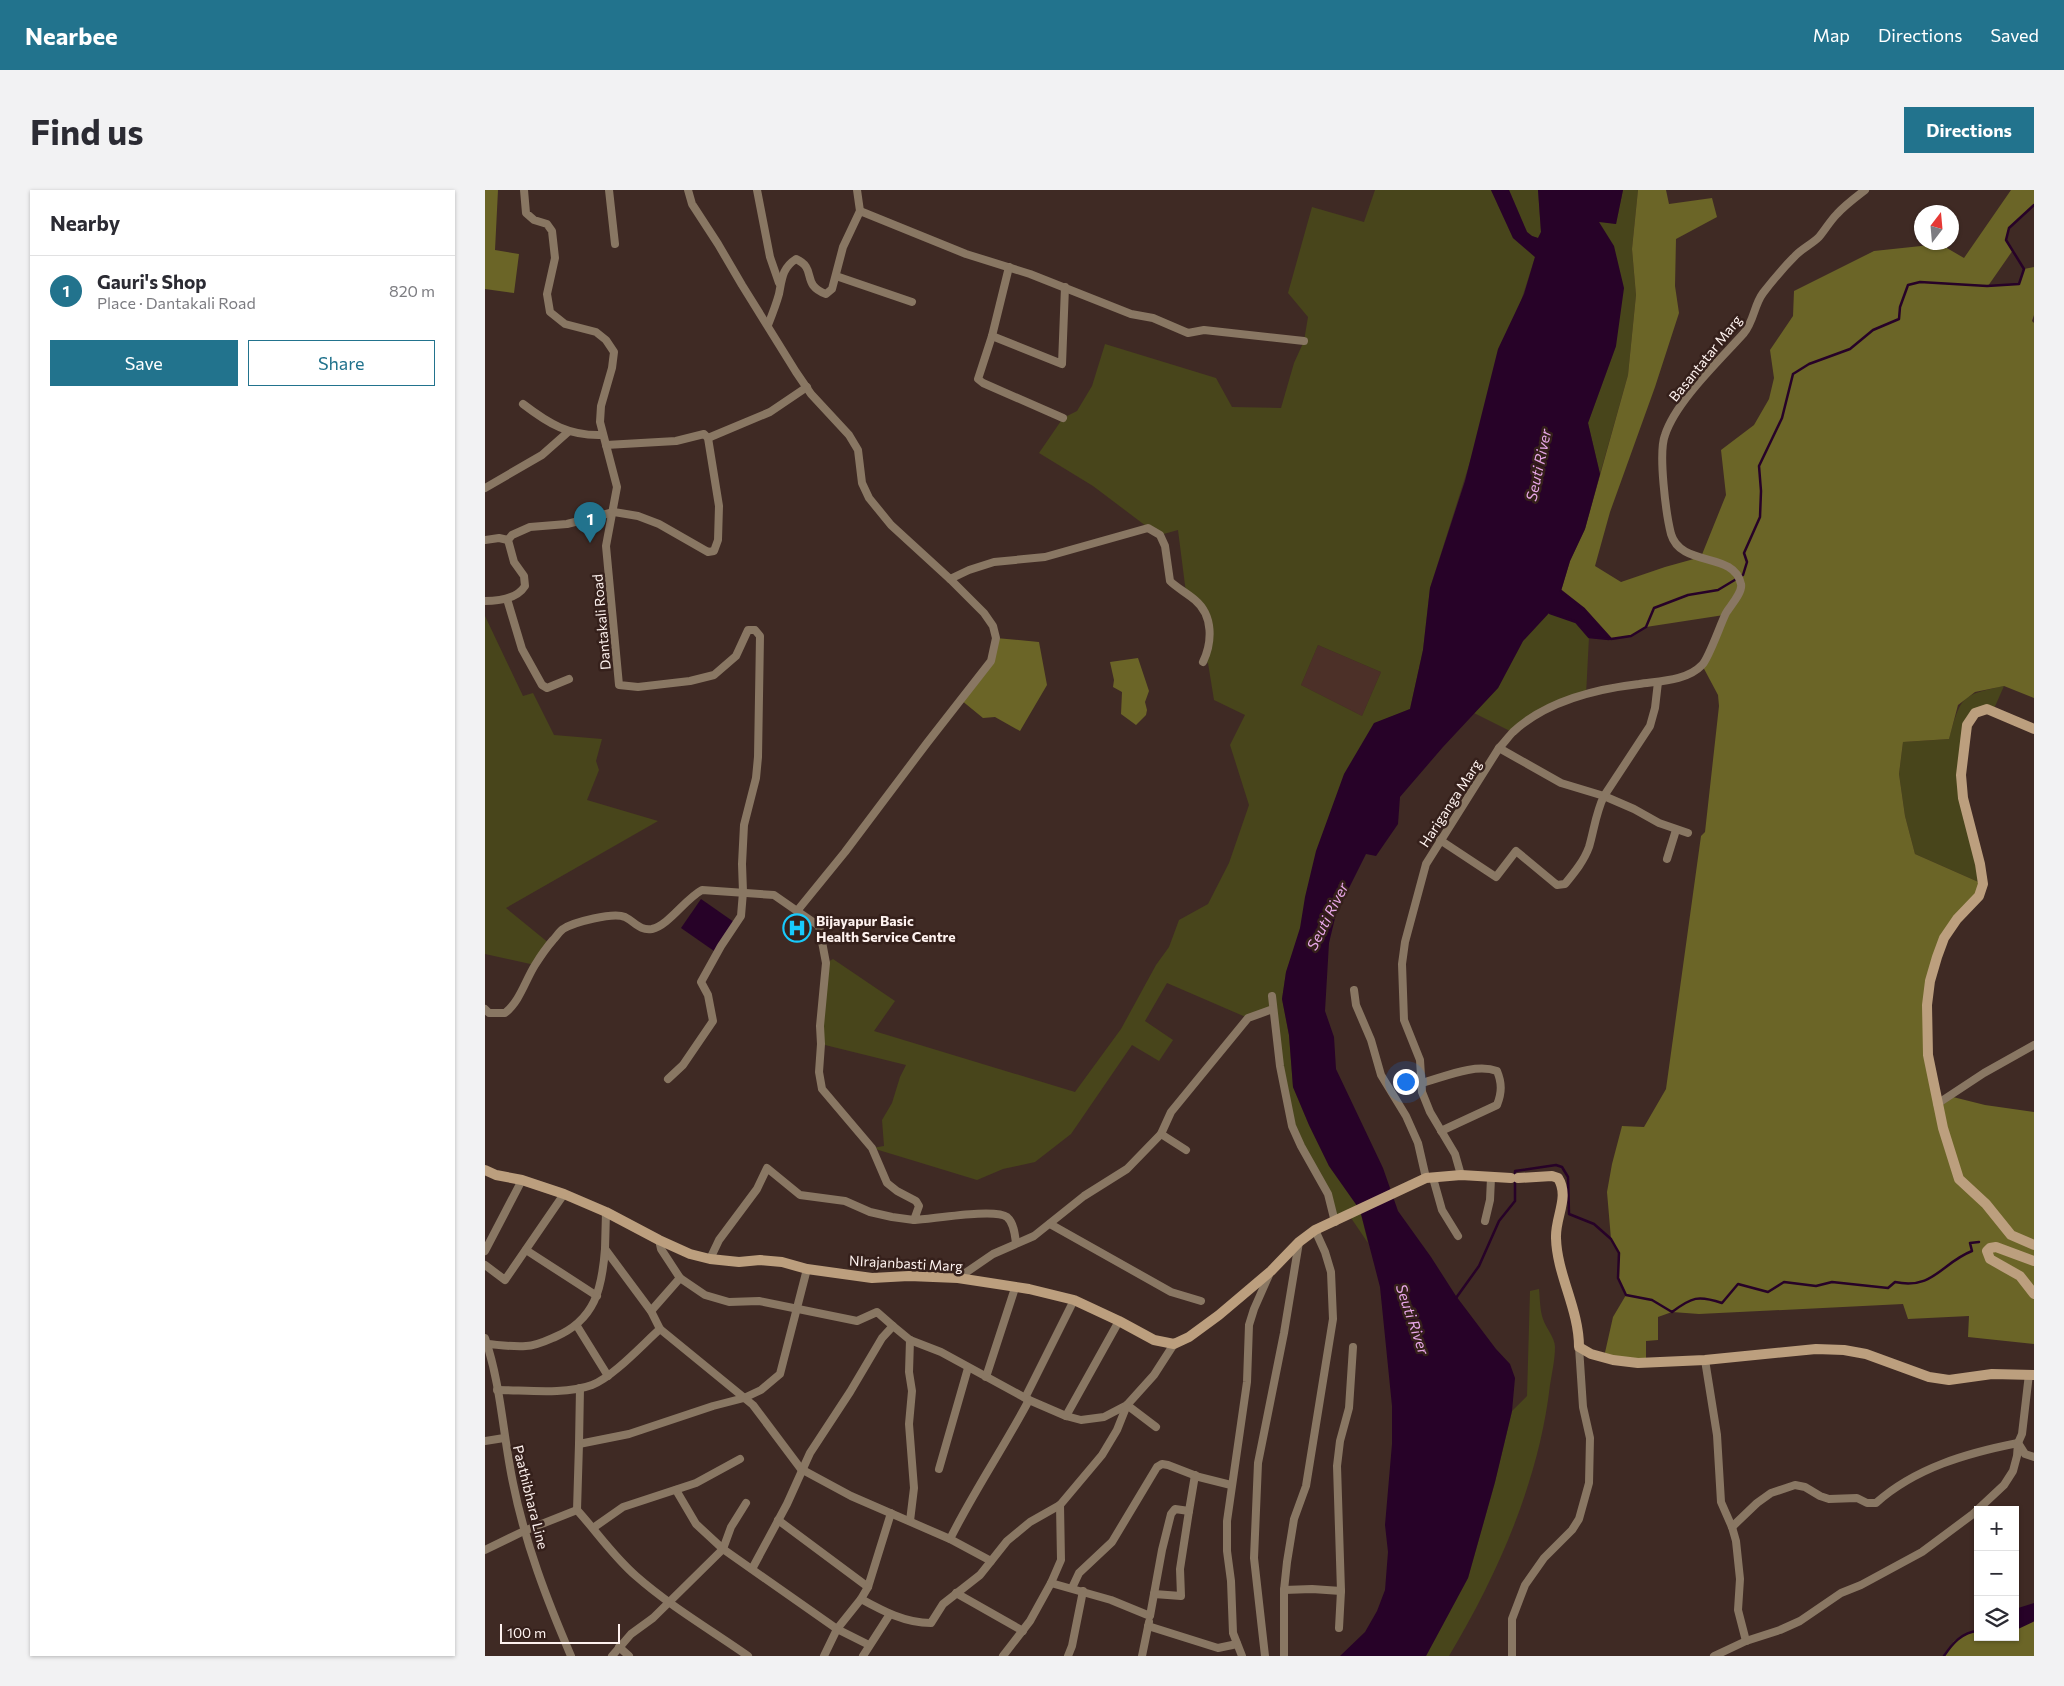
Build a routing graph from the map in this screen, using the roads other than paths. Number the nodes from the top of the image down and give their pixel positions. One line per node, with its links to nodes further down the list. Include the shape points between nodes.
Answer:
1 (524, 190): 21 (street, Dantakali Road, via 526,213 547,224 554,240 555,258 547,294 550,312 565,324 596,332 614,352 601,406)
2 (609, 190): 8 (street)
3 (688, 190): 14 (street, via 692,204)
4 (757, 190): 11 (street, via 770,257)
5 (857, 190): 7 (street)
6 (1865, 190): 29 (street, Basantatar Marg, via 1796,254 1761,295 1751,324 1715,363 1665,435 1662,448 1664,479 1675,544 1690,555 1726,566)
7 (860, 211): 9 (street, via 966,254); 10 (street, via 843,247)
8 (615, 244)
9 (1009, 267): 12 (street); 15 (street)
10 (836, 276): 11 (street, via 832,289 826,294 815,290 809,271 796,259 789,263); 13 (street)
11 (779, 283): 14 (street, via 779,293)
12 (1065, 287): 15 (street, via 1063,364); 16 (street, via 1188,333 1203,330)
13 (912, 302)
14 (767, 325): 17 (street)
15 (992, 336): 19 (street, via 978,379)
16 (1304, 341)
17 (807, 387): 22 (street, via 770,412); 28 (street, via 858,450 862,483 869,498 891,525)
18 (523, 404): 20 (street, via 542,419)
19 (1063, 418)
20 (568, 432): 21 (street, via 585,436); 24 (street, via 542,455)
21 (603, 435): 23 (street, Dantakali Road)
22 (708, 438): 23 (street, via 704,434 676,441); 25 (street, via 719,506 718,540 714,551 708,552 639,516)
23 (606, 445): 25 (street, Dantakali Road, via 617,487)
24 (485, 488)
25 (614, 512): 27 (street, via 567,524 530,527); 42 (street, Dantakali Road, via 606,546 619,686 690,681 714,675 736,656 748,630 755,630 760,636 758,757 744,825)
26 (485, 540): 27 (street)
27 (508, 540): 30 (street, via 514,562 524,576 525,586 522,592)
28 (950, 579): 32 (street, via 994,562 1045,556 1148,528 1161,535 1170,581 1197,602 1209,627 1211,637); 43 (street, via 993,626 996,638 991,661)
29 (1741, 583): 34 (street, Hariganga Marg, via 1741,589 1702,665 1685,676)
30 (507, 599): 31 (street); 33 (street, via 522,649 542,685 547,688)
31 (485, 601)
32 (1203, 662)
33 (569, 679)
34 (1658, 682): 36 (street, Hariganga Marg, via 1614,688 1559,704 1513,732); 37 (street, via 1650,726)
35 (2034, 729): 51 (street, via 1987,709 1975,713 1967,725 1961,775 1963,798 1983,884 1979,896 1944,938 1930,981 1928,1055)
36 (1499, 748): 37 (street, via 1561,783); 40 (street, Hariganga Marg)
37 (1604, 796): 38 (street); 40 (street, via 1588,848 1565,884 1557,885 1516,851 1496,877)
38 (1676, 830): 39 (street); 41 (street)
39 (1687, 833)
40 (1440, 840): 50 (street, Hariganga Marg, via 1421,878 1402,964 1404,1020 1420,1060)
41 (1667, 858)
42 (743, 892): 43 (street, via 774,895); 46 (street, via 703,890 692,895 663,924 654,928 643,929 618,915 561,930 535,965 515,1006 505,1013 489,1013); 49 (street, via 741,916 701,982 708,994 713,1021 683,1065)
43 (797, 911): 62 (street, via 819,926 826,963 820,1026 822,1090 872,1148 887,1183 916,1201 919,1206)
44 (1354, 990): 58 (street, via 1356,1005 1381,1075 1418,1143)
45 (1272, 996): 47 (street)
46 (485, 1009)
47 (1273, 1009): 53 (street, via 1248,1018 1171,1112); 64 (street, via 1280,1066 1293,1126 1328,1194)
48 (2034, 1045): 51 (street)
49 (668, 1079)
50 (1422, 1083): 52 (street, Hariganga Marg, via 1430,1112); 52 (street, via 1469,1070 1488,1068 1497,1071 1501,1094 1497,1105)
51 (1937, 1104): 71 (street, via 1959,1179 1986,1204 2011,1235)
52 (1441, 1131): 56 (street, Hariganga Marg, via 1455,1154)
53 (1161, 1134): 54 (street); 65 (street, via 1127,1168 1084,1196)
54 (1186, 1150)
55 (485, 1170): 59 (street, NIrajanbasti Marg)
56 (1461, 1175): 57 (street); 58 (street)
57 (1491, 1178): 63 (street); 97 (street, via 1552,1176 1562,1184 1564,1196 1555,1236 1579,1330)
58 (1425, 1179): 64 (street); 67 (street)
59 (522, 1180): 60 (street, NIrajanbasti Marg); 74 (street)
60 (564, 1194): 61 (street, NIrajanbasti Marg); 73 (street)
61 (606, 1212): 68 (street, NIrajanbasti Marg); 72 (street)
62 (914, 1220): 70 (street, via 997,1214 1007,1217 1012,1224); 75 (street, via 870,1212 845,1201 801,1195 767,1168 757,1189 723,1233)
63 (1485, 1221)
64 (1335, 1222): 66 (street)
65 (1050, 1224): 70 (street, via 1034,1236); 86 (street, via 1171,1292)
66 (1315, 1230): 69 (street); 139 (street, via 1331,1272 1333,1320 1306,1486 1295,1519)
67 (1457, 1236)
68 (659, 1240): 75 (street, NIrajanbasti Marg); 80 (street, via 661,1249)
69 (1299, 1242): 79 (street); 166 (street, via 1258,1463 1254,1558)
70 (1016, 1243): 81 (street)
71 (2034, 1244)
72 (605, 1249): 84 (street); 88 (street)
73 (526, 1250): 77 (street, via 505,1280); 84 (street)
74 (485, 1251)
75 (710, 1259): 78 (street, NIrajanbasti Marg, via 782,1262)
76 (2034, 1261): 83 (street, via 1996,1247 1987,1251 1990,1259 2020,1276)
77 (485, 1265)
78 (807, 1269): 81 (street, NIrajanbasti Marg, via 872,1278); 87 (street)
79 (1271, 1271): 95 (street, via 1219,1315); 119 (street, via 1249,1324 1247,1382)
80 (680, 1278): 87 (street, via 705,1295 729,1302 759,1301); 88 (street)
81 (958, 1278): 82 (street, NIrajanbasti Marg)
82 (1015, 1288): 85 (street, NIrajanbasti Marg); 102 (street)
83 (2034, 1294)
84 (597, 1296): 90 (street)
85 (1074, 1300): 89 (street, NIrajanbasti Marg); 106 (street)
86 (1201, 1301)
87 (796, 1309): 91 (street, via 857,1321 877,1312); 105 (street, via 780,1374 761,1390)
88 (651, 1311): 92 (street)
89 (1119, 1321): 95 (street, NIrajanbasti Marg, via 1154,1340); 108 (street)
90 (577, 1326): 94 (street, via 546,1342 527,1346); 101 (street)
91 (893, 1326): 93 (street); 116 (street)
92 (660, 1329): 101 (street); 105 (street)
93 (910, 1340): 99 (street, via 941,1352); 127 (street, via 912,1391 909,1424 914,1488)
94 (486, 1341): 104 (street, Paathibhara Line)
95 (1174, 1344): 107 (street, via 1154,1375)
96 (1353, 1347): 141 (street, via 1349,1408 1337,1466)
97 (1579, 1347): 98 (street, via 1613,1360 1638,1363); 168 (street, via 1583,1407 1590,1438 1589,1483 1579,1519 1525,1585 1512,1619)
98 (1705, 1360): 100 (street, via 1825,1349 1866,1354 1929,1378 1949,1380 1992,1374); 128 (street, via 1717,1435 1721,1502)
99 (968, 1368): 102 (street); 117 (street)
100 (2031, 1375): 112 (street)
101 (608, 1376): 103 (street)
102 (987, 1377): 106 (street)
103 (581, 1388): 104 (street); 113 (street)
104 (497, 1390): 110 (street, Paathibhara Line)
105 (744, 1398): 113 (street, via 629,1434); 116 (street, via 753,1405)
106 (1027, 1399): 108 (street); 131 (street)
107 (1127, 1405): 108 (street, via 1104,1417 1081,1420); 109 (street); 122 (street, via 1102,1455)
108 (1066, 1416)
109 (1156, 1427)
110 (504, 1438): 111 (street); 130 (street, Paathibhara Line)
111 (485, 1441)
112 (2018, 1443): 114 (street, via 2025,1454); 128 (street, via 1975,1452 1925,1471 1876,1503 1857,1498 1819,1496 1795,1485 1757,1503); 152 (street, via 2013,1471 2004,1485 1973,1514 1922,1552 1841,1593 1800,1621)
113 (579, 1444): 123 (street)
114 (2034, 1457)
115 (739, 1458): 120 (street, via 726,1468)
116 (801, 1469): 125 (street); 126 (street)
117 (939, 1469)
118 (1195, 1475): 119 (street); 124 (street); 138 (street, via 1168,1465 1157,1466 1112,1542 1079,1573)
119 (1231, 1485): 153 (street, via 1227,1551 1233,1633)
120 (676, 1490): 129 (street, via 623,1507); 132 (street, via 696,1524)
121 (746, 1503): 132 (street, via 731,1527)
122 (1061, 1505): 134 (street, via 1030,1522 1007,1541); 136 (street, via 1061,1560)
123 (577, 1510): 129 (street); 130 (street)
124 (1189, 1511): 143 (street, via 1175,1510 1171,1514); 143 (street, via 1180,1569 1181,1596)
125 (891, 1513): 127 (street); 137 (street)
126 (778, 1520): 135 (street); 137 (street)
127 (910, 1521): 131 (street)
128 (1733, 1527): 152 (street, via 1740,1579 1738,1610)
129 (593, 1528): 145 (street, via 620,1561)
130 (524, 1530): 133 (street); 156 (street, Paathibhara Line)
131 (950, 1539): 134 (street)
132 (723, 1549): 135 (street); 145 (street)
133 (485, 1550)
134 (991, 1561): 142 (street, via 981,1575)
135 (752, 1569): 150 (street)
136 (1051, 1583): 138 (street); 151 (street)
137 (867, 1587): 144 (street)
138 (1072, 1588): 140 (street)
139 (1284, 1590): 141 (street); 167 (street)
140 (1083, 1591): 147 (street); 163 (street)
141 (1341, 1591): 149 (street)
142 (956, 1593): 146 (street, via 943,1604 931,1623 916,1623); 151 (street)
143 (1154, 1594): 147 (street)
144 (861, 1599): 146 (street); 150 (street)
145 (669, 1602): 155 (street); 159 (street)
146 (890, 1614): 154 (street)
147 (1150, 1616): 148 (street)
148 (1148, 1626): 153 (street, via 1218,1648); 164 (street)
149 (1339, 1628)
150 (837, 1630): 154 (street); 160 (street)
151 (1023, 1631): 162 (street)
152 (1746, 1641): 169 (street)
153 (1237, 1644): 165 (street)
154 (869, 1645): 161 (street)
155 (619, 1647): 157 (street); 158 (street)
156 (571, 1656)
157 (612, 1656)
158 (629, 1656)
159 (748, 1656)
160 (824, 1656)
161 (863, 1656)
162 (1003, 1656)
163 (1068, 1656)
164 (1142, 1656)
165 (1242, 1656)
166 (1265, 1656)
167 (1285, 1656)
168 (1512, 1656)
169 (1714, 1656)

